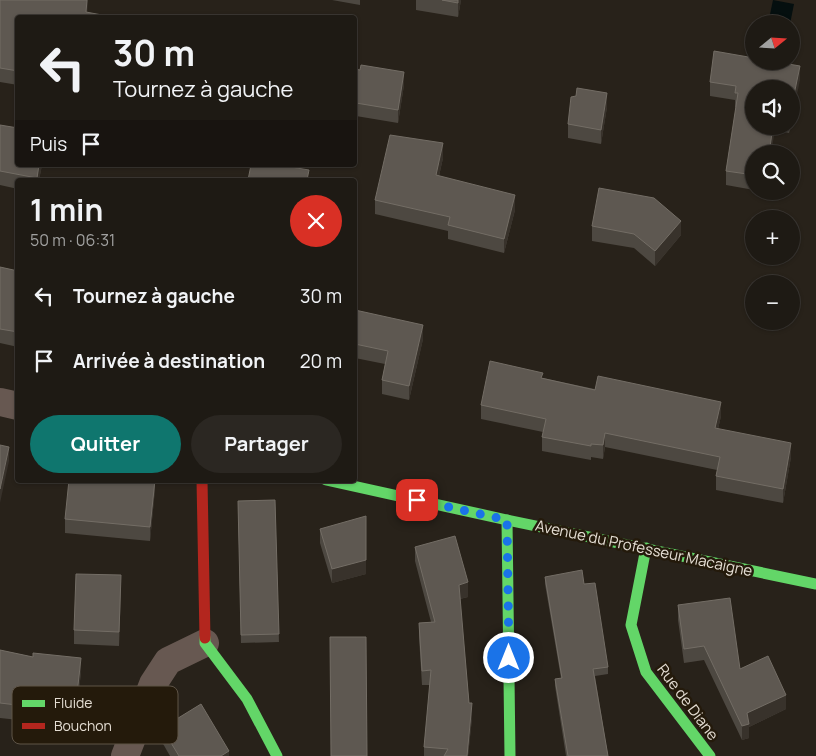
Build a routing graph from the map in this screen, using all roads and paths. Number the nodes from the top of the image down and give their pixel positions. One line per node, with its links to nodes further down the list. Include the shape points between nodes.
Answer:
1 (0, 402): 2 (street)
2 (15, 405)
3 (202, 483): 8 (street)
4 (340, 483): 5 (street, Avenue du Professeur Macaigne)
5 (507, 520): 6 (street, Avenue du Professeur Macaigne); 13 (street)
6 (646, 548): 7 (street, Avenue du Professeur Macaigne); 14 (street, Rue de Diane, via 631,625 646,672)
7 (816, 584)
8 (205, 644): 9 (street, via 168,661); 12 (street, via 247,699)
9 (152, 686)
10 (130, 744): 11 (street)
11 (125, 756)
12 (277, 756)
13 (510, 756)
14 (710, 756)

